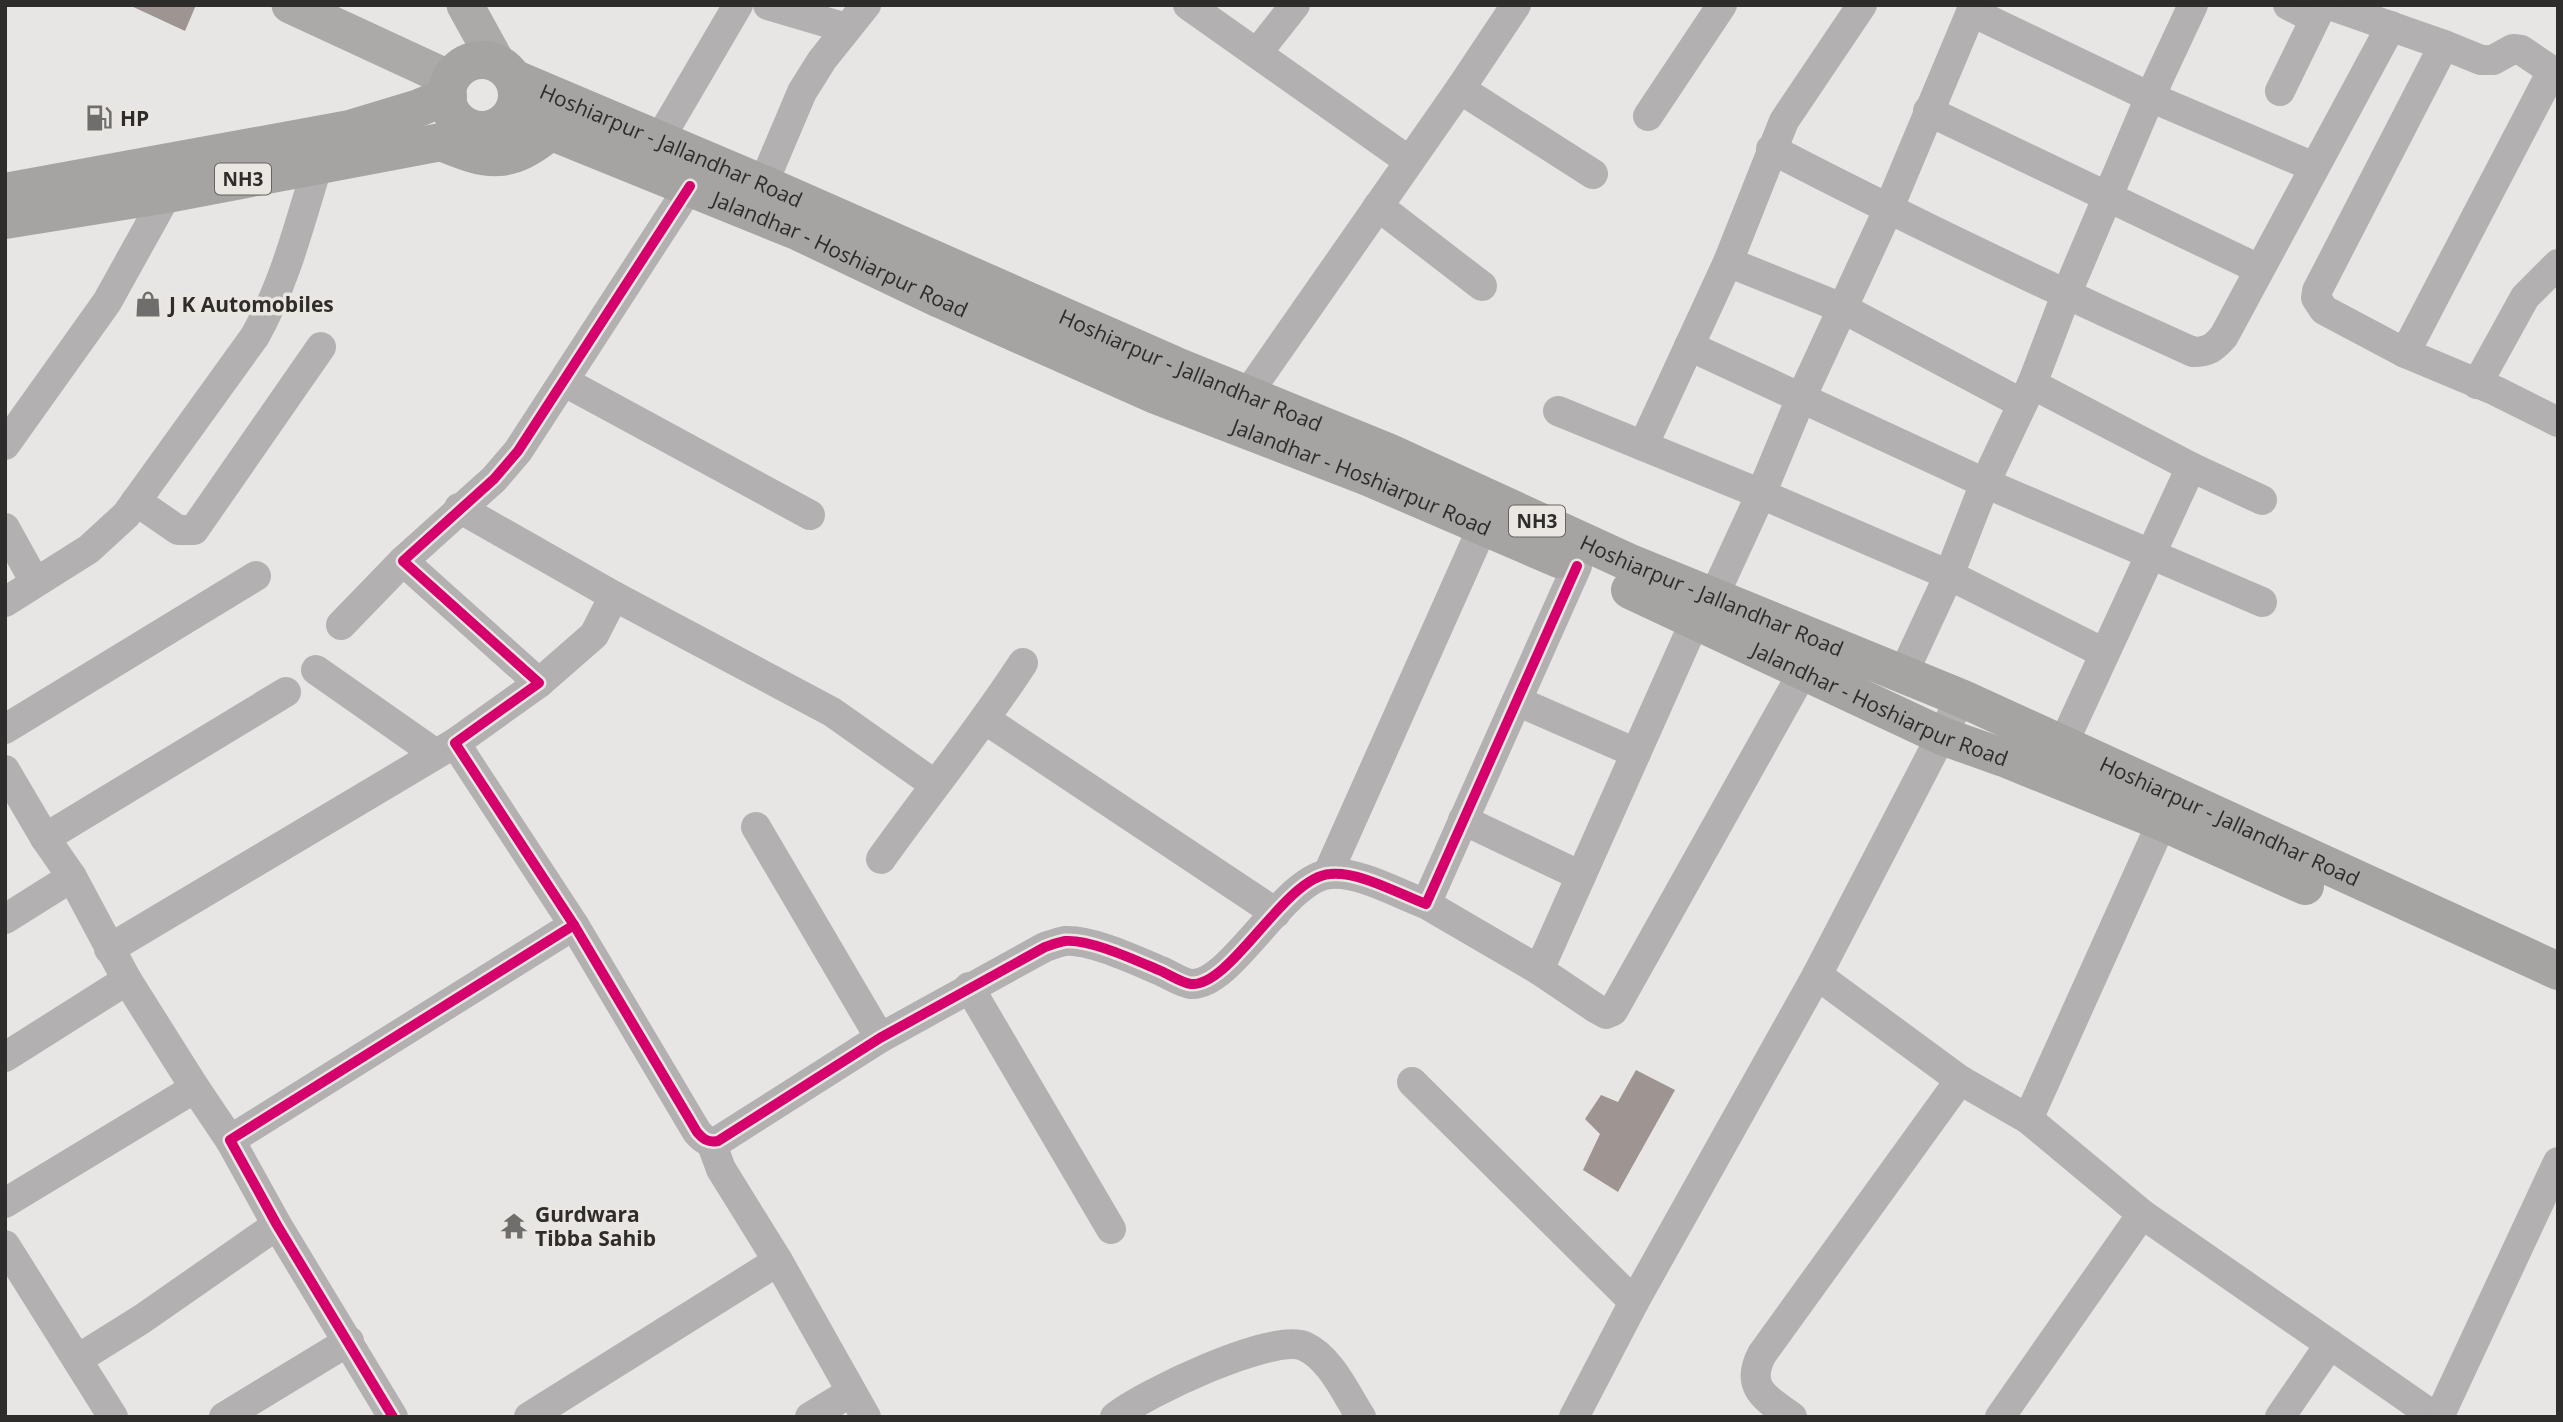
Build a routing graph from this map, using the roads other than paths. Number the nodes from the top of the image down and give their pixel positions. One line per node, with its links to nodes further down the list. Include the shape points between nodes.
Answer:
1 (290, 5): 20 (main road)
2 (340, 5): 20 (main road)
3 (445, 5): 20 (main road)
4 (465, 5): 20 (main road)
5 (738, 5): 29 (street)
6 (768, 5): 17 (street)
7 (866, 5): 17 (street)
8 (1188, 5): 19 (street)
9 (1295, 5): 19 (street)
10 (1516, 5): 22 (street)
11 (1723, 5): 26 (street)
12 (1862, 5): 31 (street, via 1797,100)
13 (2193, 5): 24 (street)
14 (1973, 9): 24 (street); 25 (street)
15 (2313, 9): 16 (street); 23 (street)
16 (2391, 26): 18 (street); 34 (street)
17 (846, 28): 36 (street, via 802,92)
18 (2444, 45): 21 (street, via 2481,60 2521,50); 53 (street, via 2316,298 2324,310)
19 (1257, 53): 32 (street)
20 (475, 73): 27 (highway, via 452,112 458,120); 27 (highway, via 517,88 514,109); 29 (highway, Hoshiarpur - Jallandhar Road / NH3); 40 (highway, NH3, via 407,112)
21 (2556, 73): 53 (street, via 2548,79)
22 (1460, 89): 32 (street); 35 (street)
23 (2280, 91)
24 (2150, 97): 34 (street); 41 (street)
25 (1928, 111): 41 (street); 43 (street)
26 (1648, 116)
27 (493, 124): 28 (highway, Jalandhar - Hoshiarpur Road / NH3); 30 (highway, NH3)
28 (551, 131): 30 (highway, via 508,158 491,159); 37 (highway, Jalandhar - Hoshiarpur Road / NH3)
29 (659, 140): 36 (highway, Hoshiarpur - Jallandhar Road / NH3)
30 (441, 142): 33 (highway, NH3)
31 (1771, 149): 43 (street); 45 (street)
32 (1409, 161): 42 (street)
33 (318, 164): 39 (highway, NH3); 67 (street, via 266,317)
34 (2315, 167): 47 (street)
35 (1593, 174)
36 (763, 184): 57 (highway, Hoshiarpur - Jallandhar Road / NH3)
37 (690, 186): 54 (street); 70 (highway, Jalandhar - Hoshiarpur Road / NH3, via 1153,394 1368,477)
38 (5, 192): 40 (highway, NH3)
39 (167, 194): 40 (highway, NH3); 61 (street, via 107,302)
40 (66, 196): 44 (highway, NH3)
41 (2108, 196): 47 (street); 49 (street)
42 (1378, 206): 48 (street); 57 (street)
43 (1888, 209): 49 (street); 50 (street)
44 (5, 220)
45 (1728, 262): 50 (street); 51 (street)
46 (2558, 264): 55 (street, via 2525,297)
47 (2259, 269): 49 (street, via 2224,336 2204,352 2193,352)
48 (1482, 286)
49 (2066, 295): 56 (street)
50 (1842, 308): 56 (street); 58 (street)
51 (1689, 346): 58 (street); 62 (street)
52 (321, 347): 67 (street, via 194,530 178,530)
53 (2405, 353): 55 (street)
54 (565, 382): 68 (street, via 508,464); 69 (street)
55 (2477, 384): 60 (street)
56 (2027, 393): 63 (street); 64 (street)
57 (1246, 396): 70 (highway, Hoshiarpur - Jallandhar Road / NH3, via 1388,452)
58 (1801, 398): 64 (street); 65 (street)
59 (1558, 411): 62 (street)
60 (2558, 422)
61 (5, 445)
62 (1643, 446): 65 (street)
63 (2191, 467): 66 (street); 72 (street)
64 (1985, 483): 72 (street); 75 (street)
65 (1761, 494): 75 (street); 81 (street)
66 (2262, 500)
67 (136, 501): 77 (street, via 108,534)
68 (459, 508): 73 (street); 78 (street)
69 (810, 515)
70 (1488, 515): 74 (highway, Jalandhar - Hoshiarpur Road / NH3); 81 (highway, Hoshiarpur - Jallandhar Road / NH3); 105 (street)
71 (5, 528): 77 (street)
72 (2151, 554): 80 (street); 83 (street)
73 (403, 561): 82 (street); 88 (street)
74 (1577, 566): 81 (highway, Jalandhar - Hoshiarpur Road / NH3); 91 (street)
75 (1949, 575): 83 (street); 87 (street)
76 (256, 576): 93 (street)
77 (35, 582): 79 (street)
78 (614, 596): 88 (street, via 594,635); 99 (street, via 832,712)
79 (5, 602)
80 (2262, 602)
81 (1704, 609): 86 (highway, Jalandhar - Hoshiarpur Road / NH3); 87 (highway, Hoshiarpur - Jallandhar Road / NH3); 97 (street)
82 (341, 625)
83 (2104, 653): 95 (street)
84 (1023, 663): 92 (street)
85 (316, 670): 96 (street)
86 (1804, 670): 94 (highway, Jalandhar - Hoshiarpur Road / NH3); 113 (street, via 1613,1011 1606,1014)
87 (1903, 674): 90 (highway, Hoshiarpur - Jallandhar Road / NH3)
88 (539, 683): 96 (street)
89 (286, 692): 103 (street)
90 (1961, 698): 94 (street); 95 (highway, Hoshiarpur - Jallandhar Road / NH3)
91 (1517, 701): 97 (street); 100 (street)
92 (986, 720): 99 (street); 109 (street)
93 (5, 729)
94 (1942, 736): 101 (highway, Jalandhar - Hoshiarpur Road / NH3); 115 (street)
95 (2063, 744): 114 (highway, Hoshiarpur - Jallandhar Road / NH3)
96 (446, 748): 111 (street); 112 (street)
97 (1636, 753): 106 (street)
98 (5, 770): 103 (street)
99 (934, 784): 104 (street)
100 (1463, 821): 106 (street); 108 (street)
101 (2162, 822): 118 (highway, Jalandhar - Hoshiarpur Road / NH3); 124 (street)
102 (756, 827): 119 (street)
103 (45, 838): 107 (street)
104 (881, 859)
105 (1328, 873): 108 (street, via 1354,876); 109 (street, via 1308,883)
106 (1581, 876): 113 (street)
107 (72, 877): 110 (street); 112 (street)
108 (1426, 904): 113 (street)
109 (1276, 913): 117 (street, via 1227,965 1191,984 1116,953 1066,941 1045,947)
110 (5, 919)
111 (574, 925): 125 (street); 126 (street, via 697,1132)
112 (109, 949): 116 (street)
113 (1539, 970)
114 (2558, 971)
115 (1817, 975): 121 (street); 134 (street)
116 (127, 980): 120 (street); 123 (street)
117 (969, 987): 119 (street); 131 (street)
118 (2558, 996)
119 (880, 1038): 126 (street)
120 (5, 1056)
121 (1960, 1080): 124 (street); 147 (street, via 1755,1367 1755,1382 1764,1397)
122 (1412, 1082): 134 (street)
123 (195, 1088): 125 (street); 128 (street)
124 (2028, 1119): 129 (street)
125 (230, 1140): 130 (street)
126 (711, 1142): 133 (street, via 721,1169)
127 (2558, 1162): 150 (street)
128 (5, 1203)
129 (2142, 1214): 136 (street); 148 (street)
130 (277, 1225): 135 (street); 137 (street)
131 (1111, 1229)
132 (5, 1245): 137 (street)
133 (778, 1261): 138 (street); 142 (street)
134 (1634, 1302): 146 (street)
135 (349, 1341): 140 (street); 141 (street)
136 (2330, 1344): 149 (street); 150 (street)
137 (78, 1359): 139 (street)
138 (859, 1404): 143 (street)
139 (113, 1417)
140 (224, 1417)
141 (393, 1417)
142 (528, 1417)
143 (810, 1417)
144 (1115, 1417): 145 (street, via 1167,1385 1264,1348 1301,1345 1318,1353)
145 (1361, 1417)
146 (1574, 1417)
147 (1792, 1417)
148 (2000, 1417)
149 (2280, 1417)
150 (2437, 1417)

